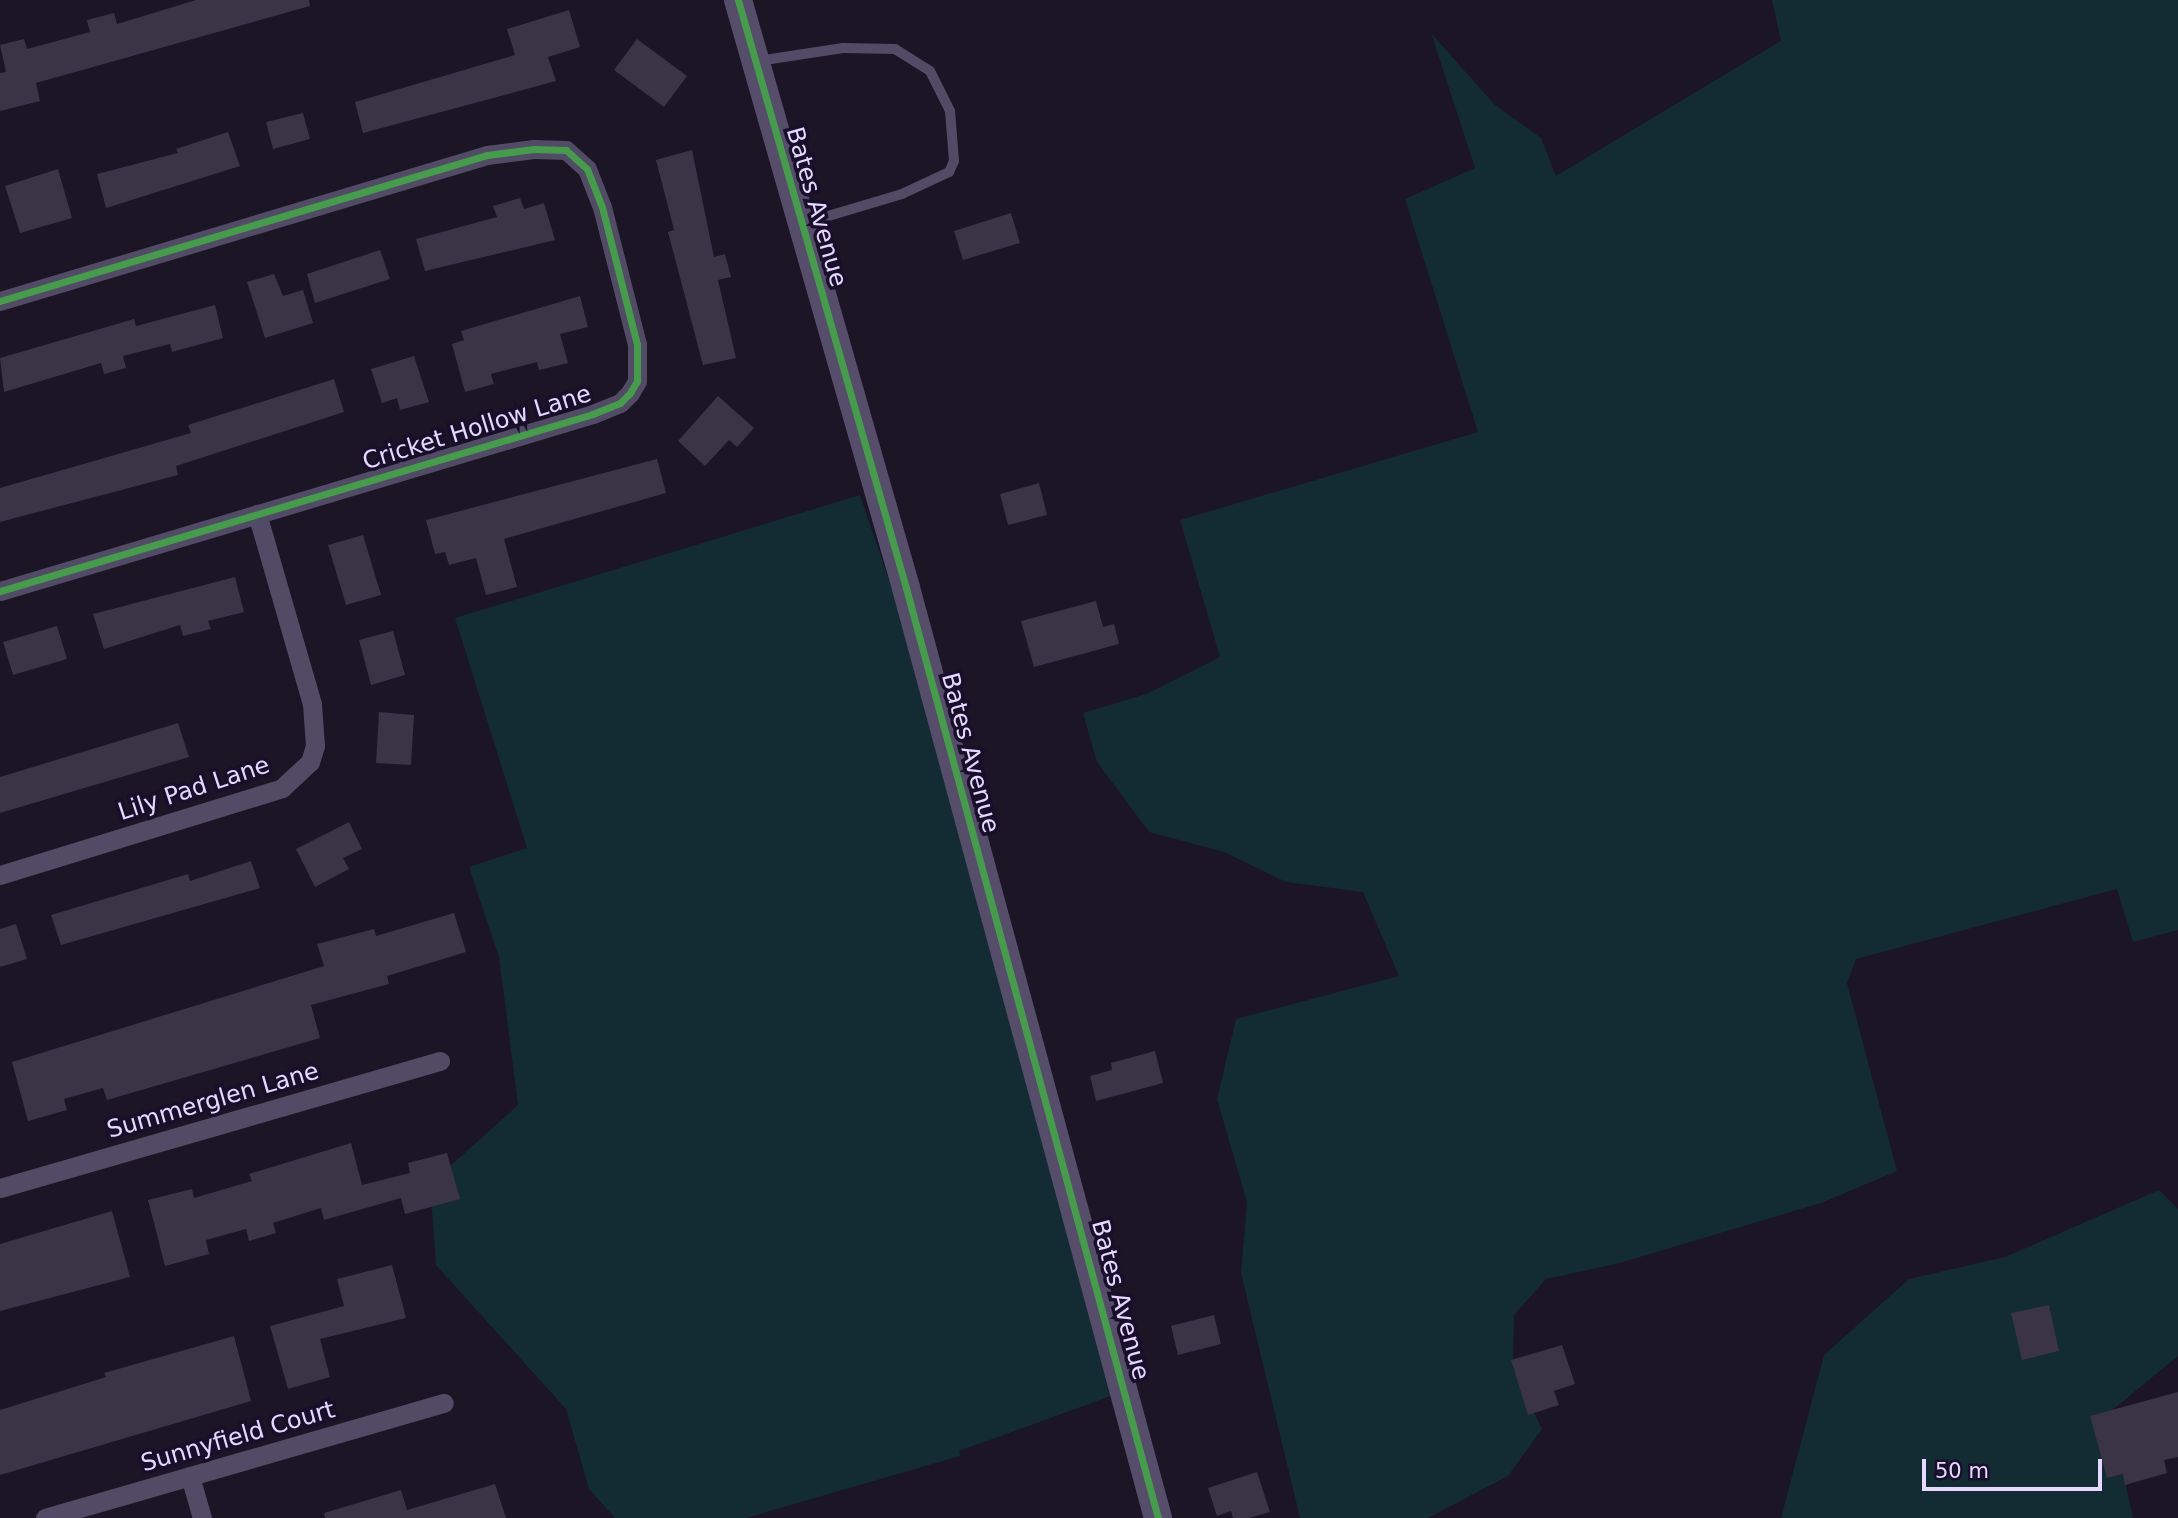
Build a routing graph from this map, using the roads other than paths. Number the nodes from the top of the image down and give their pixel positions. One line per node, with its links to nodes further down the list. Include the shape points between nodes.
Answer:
1 (738, 0): 2 (street, Bates Avenue)
2 (755, 61): 3 (street, Bates Avenue); 3 (lane, via 843,48 895,49 930,71 950,111 954,161 949,172 902,194)
3 (801, 224): 14 (street, Bates Avenue, via 906,588)
4 (0, 301): 5 (street, Cricket Hollow Lane, via 487,155 534,149 566,150 575,156 587,169 602,207 630,311 637,381 630,393 602,410 520,439)
5 (257, 514): 6 (street, Cricket Hollow Lane); 7 (street, Lily Pad Lane, via 312,704 315,746 310,762 282,788)
6 (0, 591)
7 (0, 874)
8 (440, 1061): 9 (street, Summerglen Lane)
9 (0, 1188)
10 (444, 1403): 11 (street, Sunnyfield Court)
11 (190, 1476): 12 (street, Sunnyfield Court); 13 (street)
12 (45, 1518)
13 (202, 1518)
14 (1158, 1518)

